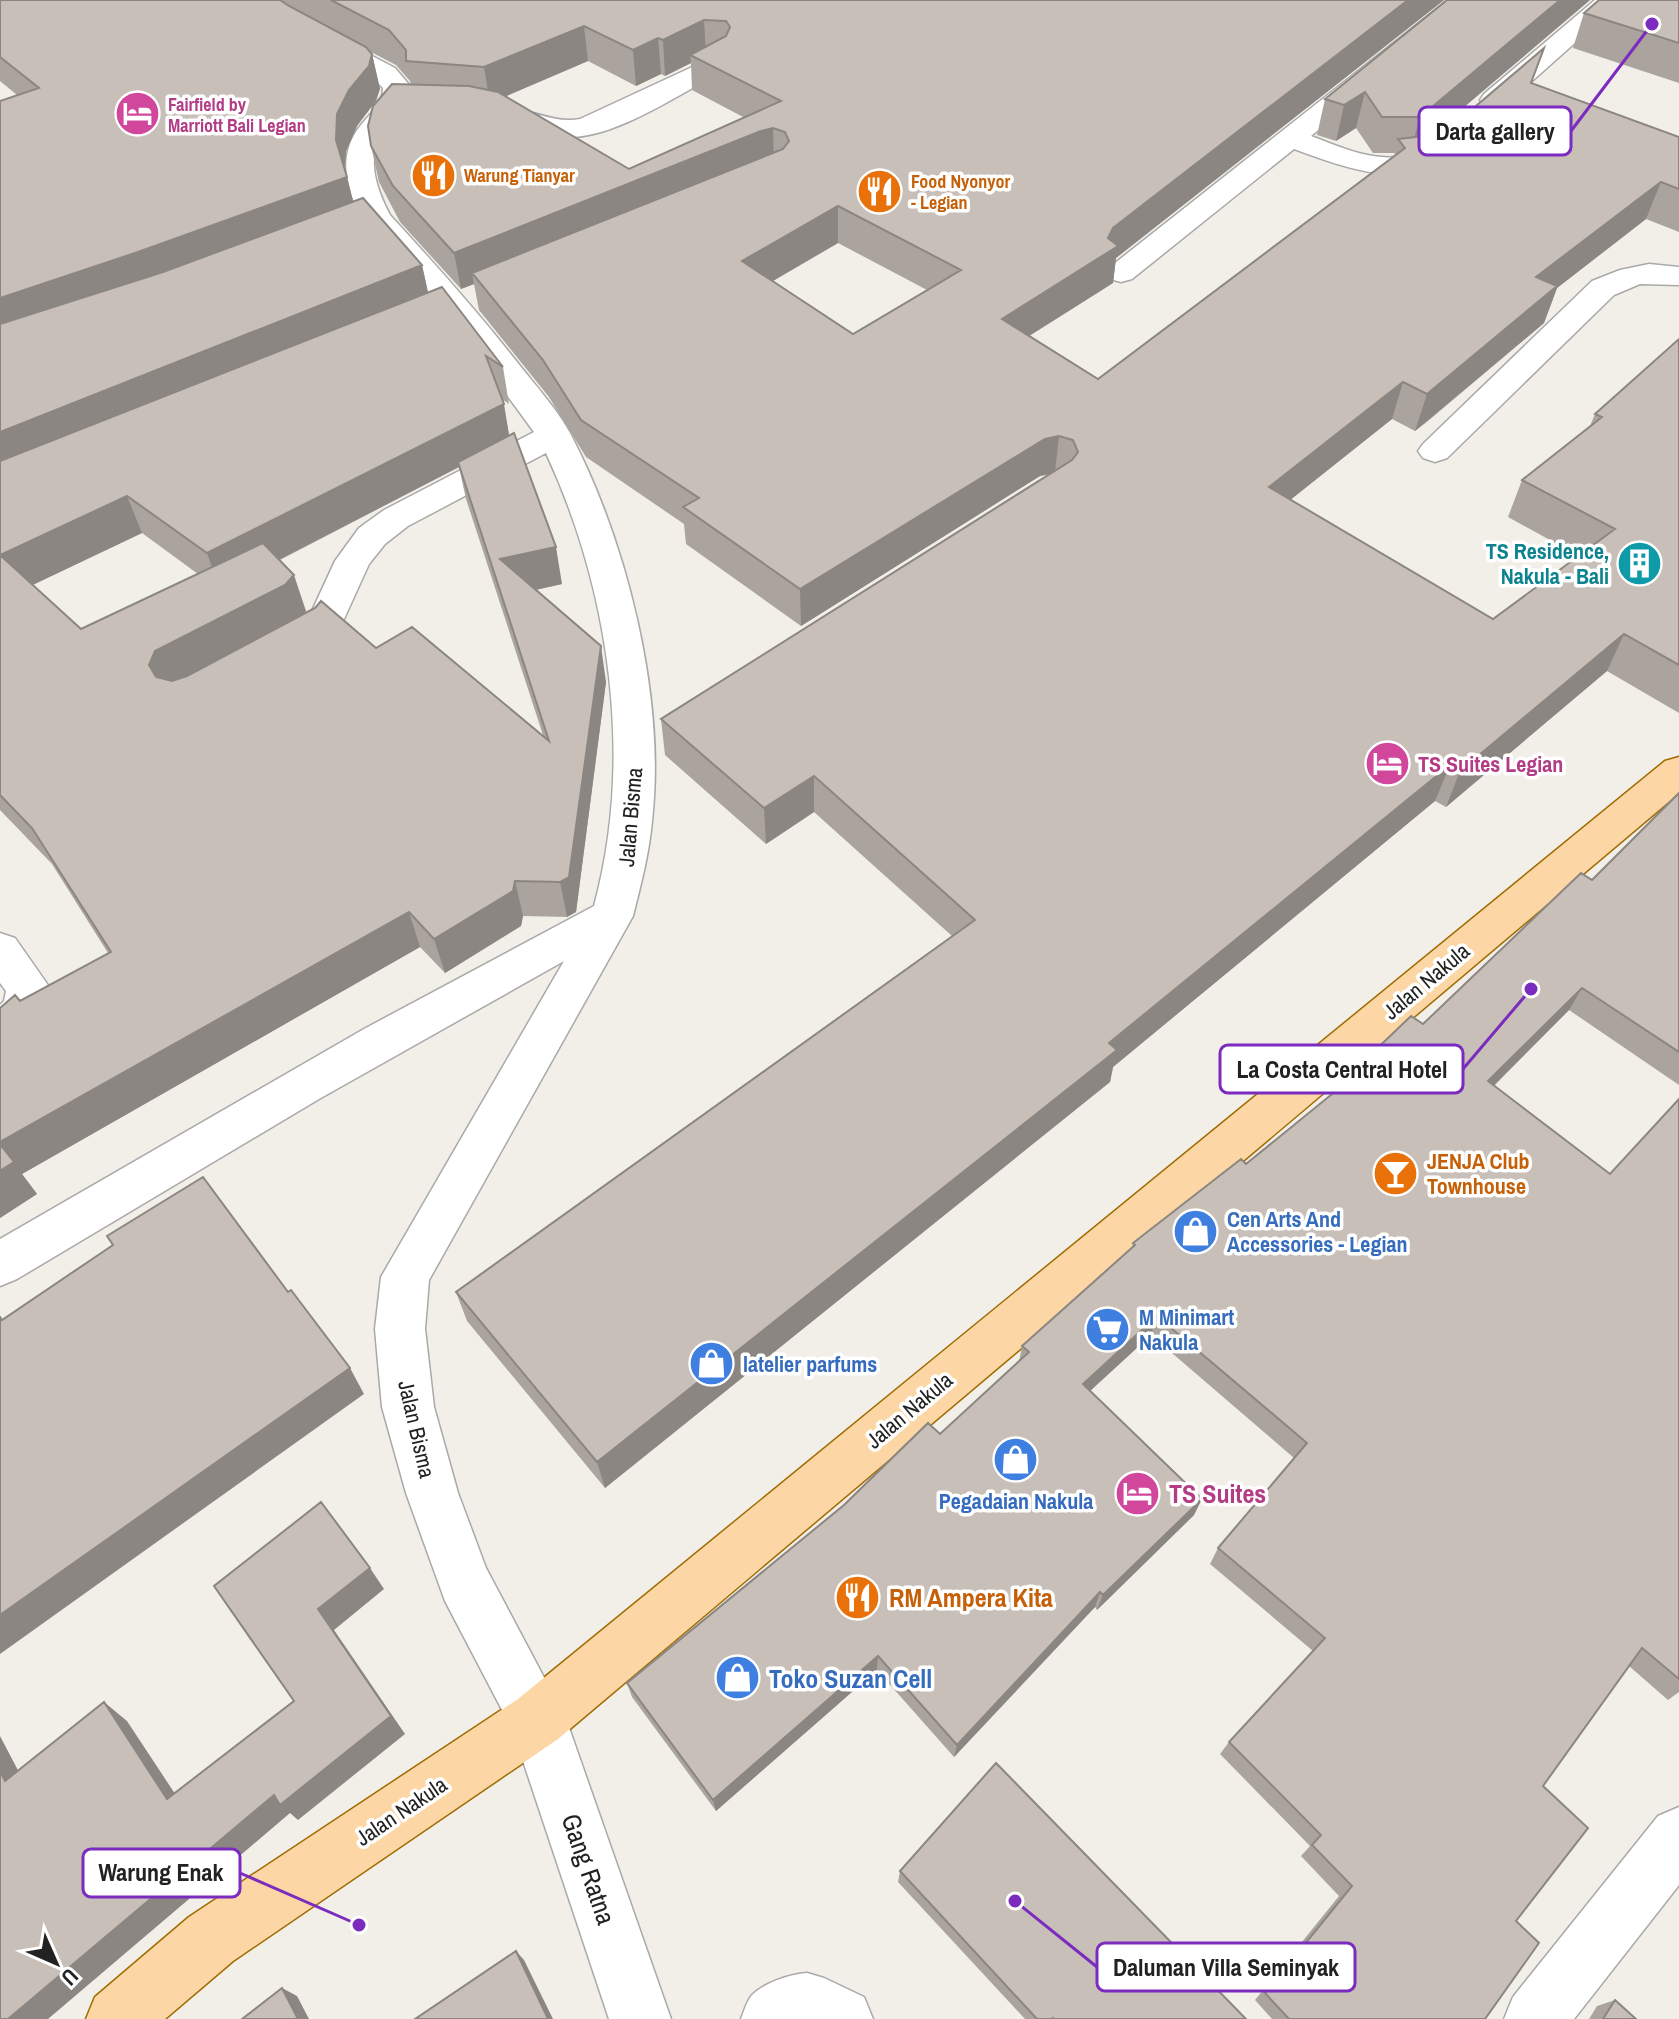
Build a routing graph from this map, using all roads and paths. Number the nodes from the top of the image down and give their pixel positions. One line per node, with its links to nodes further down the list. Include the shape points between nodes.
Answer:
1 (257, 0): 9 (street, Jalan Bisma, via 385,74 397,87 397,100 406,108 366,137 359,159 363,224 456,304)
2 (1464, 0): 6 (street)
3 (1610, 0): 6 (street, via 1421,162 1389,168)
4 (716, 64): 5 (street, via 579,129)
5 (475, 111)
6 (1290, 138): 7 (street)
7 (1121, 273)
8 (1679, 276): 10 (street, via 1643,273 1603,288)
9 (554, 435): 11 (street, via 396,518 372,536 353,561 326,621); 13 (street, Jalan Bisma, via 580,493 614,601 626,666 650,742 625,876)
10 (1435, 451)
11 (253, 665)
12 (1679, 771): 17 (main road, Jalan Nakula)
13 (612, 916): 16 (street, via 357,1053); 17 (street, Jalan Bisma, via 445,1204 403,1290 400,1329 408,1407 432,1493 464,1582)
14 (0, 950): 15 (street, via 28,988 25,1009)
15 (0, 1031)
16 (0, 1264)
17 (538, 1719): 19 (main road, Jalan Nakula, via 211,1939); 20 (street, Gang Ratna)
18 (1679, 1837): 23 (street)
19 (117, 2019)
20 (640, 2019)
21 (772, 2019): 22 (street, via 797,2005 818,2004)
22 (842, 2019)
23 (1535, 2019)

